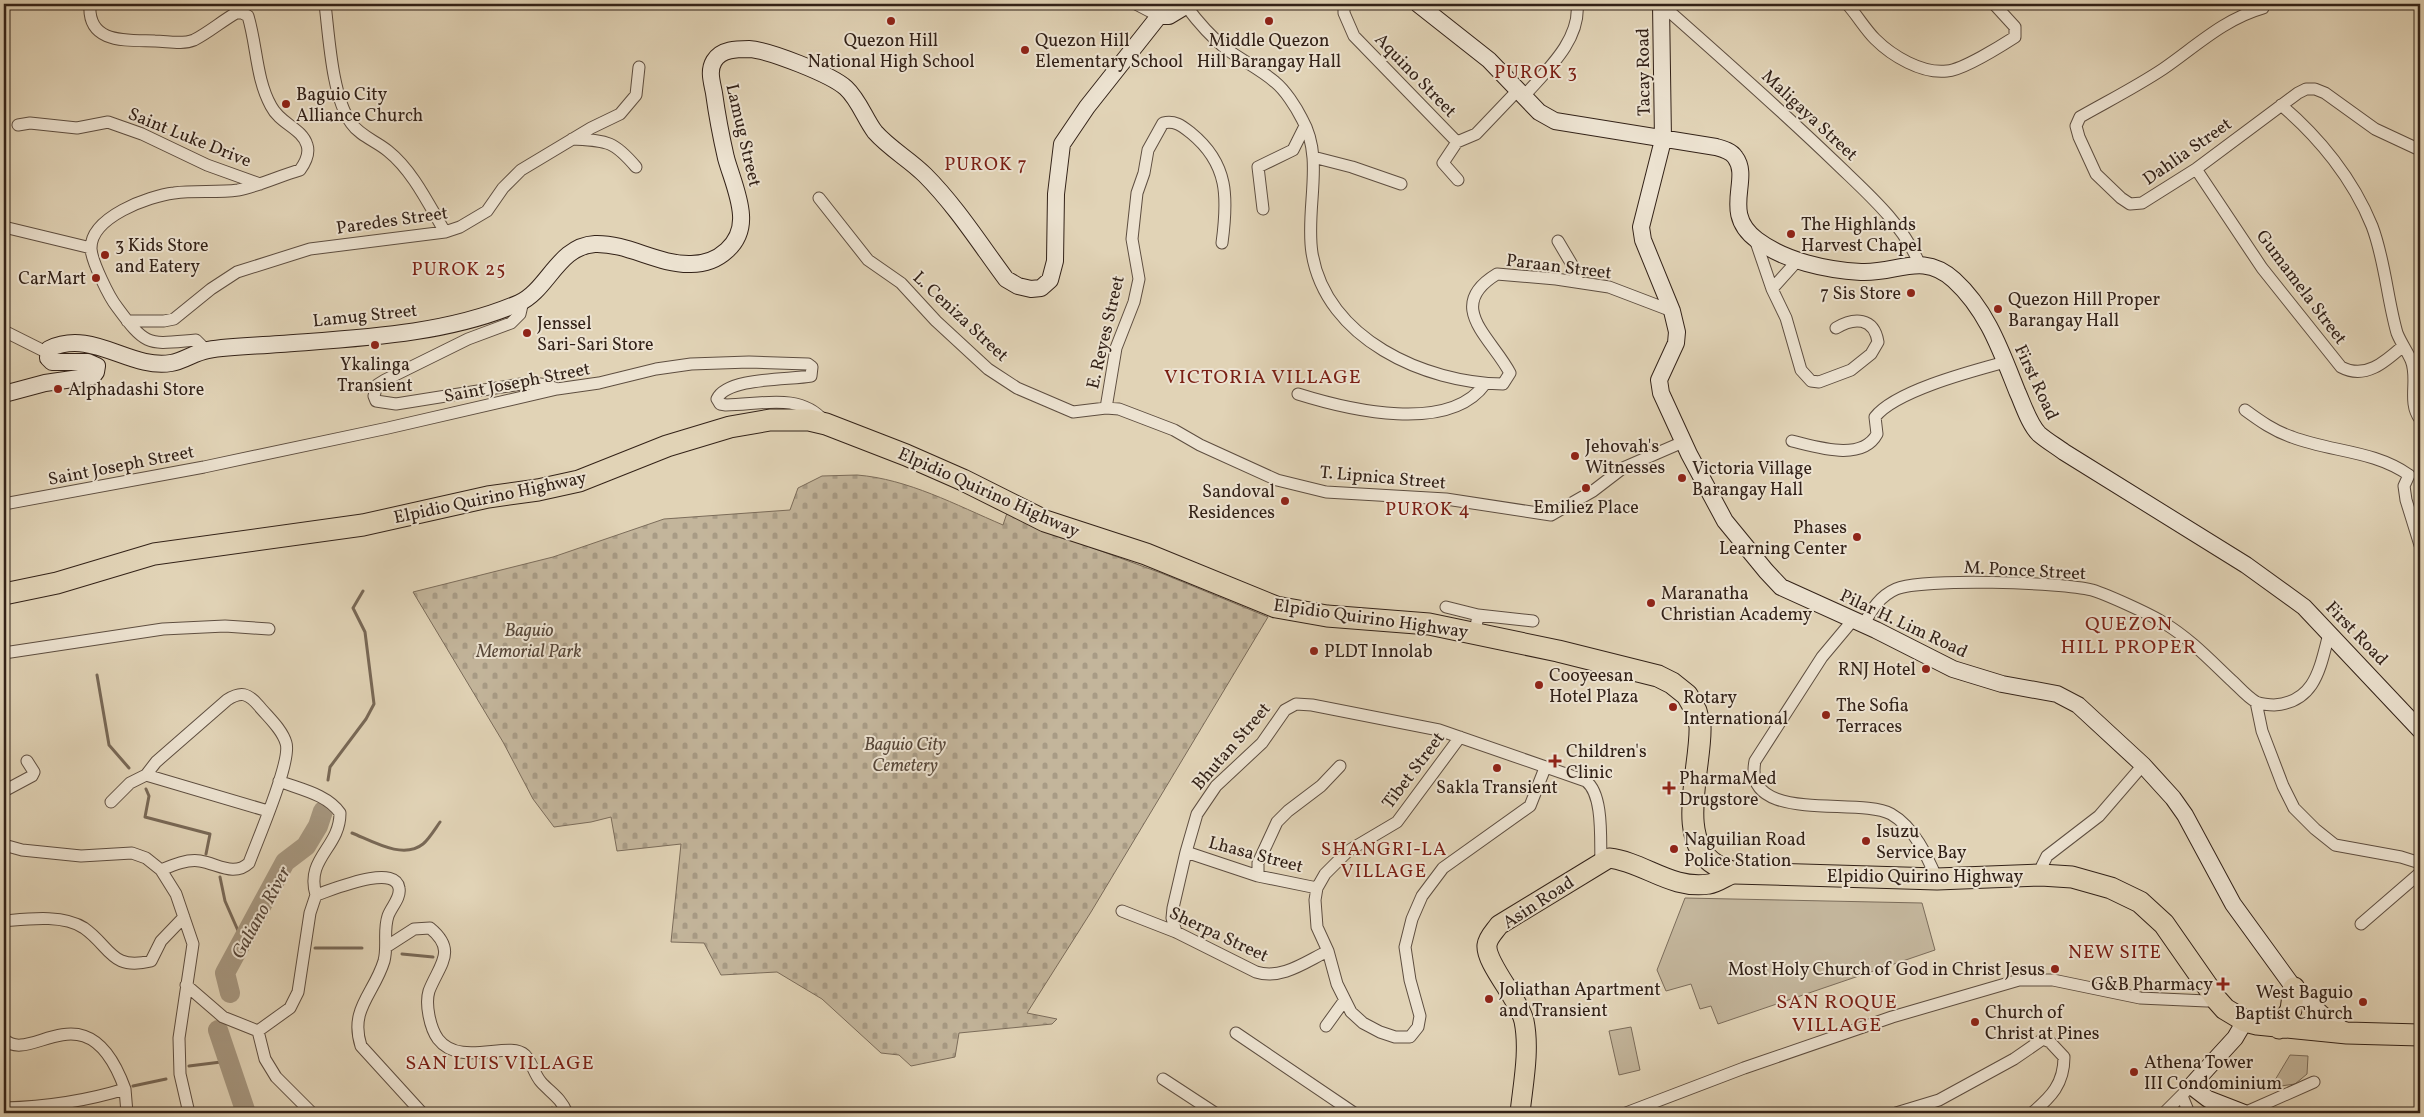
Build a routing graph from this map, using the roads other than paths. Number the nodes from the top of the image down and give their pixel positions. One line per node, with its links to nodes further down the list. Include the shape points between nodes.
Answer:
1 (90, 4): 11 (street, via 91,23 99,32 113,38 183,42 193,40)
2 (325, 4): 33 (street, via 334,70 350,122 389,151 424,195)
3 (1136, 4): 14 (street)
4 (1344, 4): 22 (street, Aquino Street, via 1344,13 1354,36)
5 (1418, 4): 16 (street, via 1489,60)
6 (1566, 4): 12 (street)
7 (1661, 4): 21 (street, Tacay Road); 39 (street, Maligaya Street, via 1774,104 1881,206 1911,243)
8 (1847, 4): 9 (street, via 1889,52 1927,69 1947,71 1992,52 2015,37 2015,27)
9 (1994, 4)
10 (1188, 5): 14 (street, via 1168,16); 19 (street, Paraan Street, via 1204,29 1224,47 1277,83)
11 (242, 8): 28 (street, via 248,16 264,93 279,119 299,132 307,144 306,162 300,170)
12 (1578, 8): 16 (street, Aquino Street, via 1574,31 1567,42)
13 (2263, 8): 26 (street, Dahlia Street, via 2250,11 2208,35 2157,72 2080,117 2076,126 2087,159 2096,174 2130,204 2142,203)
14 (1159, 16): 42 (street, Lamug Street, via 1062,144 1056,194 1054,271 1041,288 1018,286 1006,279 951,204 923,173 874,131 846,88 775,54 734,49 717,57 710,75 720,132 741,215 736,240 726,253 712,262 692,264 673,263 605,245 576,248)
15 (639, 67): 20 (street, Paredes Street, via 636,95 630,104 620,114)
16 (1521, 93): 21 (street, via 1539,112 1555,121); 22 (street, Aquino Street, via 1476,134)
17 (2281, 105): 23 (street, Dahlia Street, via 2298,92 2315,89 2375,129); 26 (street, Dahlia Street); 47 (street, via 2316,139 2350,182 2362,204 2372,228)
18 (18, 125): 28 (street, Saint Luke Drive, via 30,123 77,128 108,122)
19 (1305, 126): 24 (street, Paraan Street); 31 (street, via 1293,150 1258,167)
20 (572, 139): 25 (street, via 609,142 622,150); 33 (street, Paredes Street, via 521,170 487,211)
21 (1663, 140): 34 (street, via 1716,147 1735,156 1740,165 1739,219); 43 (street, Pilar H. Lim Road, via 1641,226 1646,248)
22 (1457, 142): 27 (street, Aquino Street, via 1443,163)
23 (2420, 150)
24 (1313, 157): 29 (street); 51 (street, Paraan Street, via 1312,253 1320,286 1351,325 1390,355 1417,367)
25 (636, 167)
26 (2196, 169): 47 (street, Gumamela Street, via 2262,268 2341,367 2350,372 2366,372)
27 (1458, 180)
28 (260, 184): 37 (street, via 237,190 174,192 137,202 103,224)
29 (1401, 184)
30 (819, 198): 56 (street, L. Ceniza Street, via 868,260 901,283 988,369 1017,388 1063,410)
31 (1263, 209)
32 (4, 227): 37 (street)
33 (445, 232): 44 (street, Paredes Street, via 310,249 237,272 174,319)
34 (1755, 239): 38 (street); 41 (street)
35 (1558, 241): 40 (street, via 1574,268)
36 (1222, 243): 56 (street, E. Reyes Street, via 1225,191 1217,164 1200,141 1180,124 1172,121 1163,123 1148,150 1137,193 1132,239 1139,279 1134,302 1116,348)
37 (91, 248): 44 (street, via 108,295)
38 (1798, 260): 39 (street, via 1860,272); 41 (street)
39 (1919, 263): 50 (street, First Road, via 1945,273 1966,292 1988,324)
40 (1578, 282): 43 (street, Paraan Street, via 1609,287); 51 (street, Paraan Street, via 1497,274 1478,288 1474,296 1475,319 1510,374 1504,384)
41 (1772, 289): 45 (street, via 1786,318 1801,370 1811,381 1819,382 1850,370 1871,354 1878,342 1873,329 1860,320 1852,320)
42 (523, 301): 48 (street, Lamug Street, via 439,327); 52 (street, via 520,314 511,323 468,339 385,380 377,385 374,396 382,404 396,404 521,384 541,384)
43 (1672, 311): 61 (street, Pilar H. Lim Road, via 1676,344 1659,380 1661,393)
44 (127, 321): 48 (street, via 146,340 164,344 196,340)
45 (1836, 328)
46 (4, 331): 49 (street)
47 (2403, 346): 53 (street, via 2412,361)
48 (206, 350): 49 (street, Lamug Street, via 170,364 141,360 90,344 53,346)
49 (48, 353): 54 (street, via 52,362 88,362 97,366 96,372 93,376 45,383)
50 (2005, 362): 60 (street, via 1966,373 1881,409 1875,417 1877,434 1868,445 1845,450); 71 (street, First Road, via 2038,433 2246,565 2304,607)
51 (1485, 384): 55 (street, via 1478,393 1457,407 1406,414 1351,408)
52 (557, 389): 59 (street, Saint Joseph Street, via 691,364 808,364 812,368 811,376 767,379 722,392 717,399 726,405 798,403 817,412); 63 (street, Saint Joseph Street, via 204,467)
53 (2417, 392): 58 (street, via 2414,408)
54 (4, 394)
55 (1298, 394)
56 (1106, 408): 61 (street, T. Lipnica Street, via 1119,409 1174,430 1242,465 1295,485 1326,492 1446,499 1551,515 1593,491 1622,468)
57 (2245, 410): 62 (street, via 2293,438 2378,458)
58 (2420, 419)
59 (826, 424): 65 (highway, Elpidio Quirino Highway, via 792,419 730,427 668,446 579,481 363,525 154,554 57,583); 69 (highway, Elpidio Quirino Highway, via 963,480 1046,521 1146,554 1268,604 1327,616 1429,624)
60 (1792, 441)
61 (1683, 442): 68 (street, Pilar H. Lim Road, via 1725,521 1766,571 1782,587)
62 (2415, 473): 64 (street, via 2404,486)
63 (4, 504)
64 (2420, 545)
65 (4, 594)
66 (1446, 607): 69 (street)
67 (1533, 620): 69 (street)
68 (1858, 622): 73 (street, M. Ponce Street, via 1886,595 1910,585 1976,583 2092,590 2163,622 2188,640); 77 (street, Pilar H. Lim Road, via 1953,670 2002,684 2058,694 2078,705); 94 (street, M. Ponce Street, via 1822,657 1755,761 1753,772 1756,782 1765,794 1779,801 1889,813 1903,821 1927,857)
69 (1476, 624): 90 (highway, Elpidio Quirino Highway, via 1658,676 1687,695 1696,711 1700,733 1692,828 1709,860)
70 (269, 629): 72 (street, via 225,626 163,629)
71 (2329, 634): 73 (street, via 2316,680 2308,691 2273,705); 74 (street, First Road)
72 (4, 653)
73 (2256, 702): 88 (street, via 2262,732 2283,786 2294,808 2315,829 2335,845 2401,856)
74 (2420, 730)
75 (1460, 737): 79 (street); 86 (street, Bhutan Street, via 1430,728 1296,704 1284,710 1262,742 1216,786 1198,814); 95 (street, Tibet Street, via 1397,822 1343,855)
76 (27, 761): 82 (street, via 34,772 32,776)
77 (2143, 765): 92 (street, via 2099,816 2047,856); 105 (street, Pilar H. Lim Road, via 2185,815 2233,904)
78 (1340, 766): 93 (street, via 1277,822 1258,863)
79 (1545, 768): 87 (street, via 1586,781 1593,788 1600,815); 107 (street, via 1530,806 1443,868 1422,896 1405,947 1420,1016 1418,1027 1410,1036 1395,1037 1380,1032 1363,1023)
80 (146, 775): 81 (street, via 156,762 227,700 237,694 245,694 262,709 286,742 287,752); 83 (street, via 130,783); 84 (street)
81 (279, 781): 84 (street); 96 (street, via 326,799 340,813 335,835 312,877)
82 (4, 791)
83 (111, 802)
84 (268, 811): 89 (street, via 249,863 242,869 234,871 200,861 182,862)
85 (4, 845): 89 (street, via 81,856 132,853 146,858)
86 (1186, 852): 93 (street, Lhasa Street); 101 (street, Bhutan Street, via 1172,914)
87 (1601, 863): 90 (main road, Asin Road, via 1609,858 1623,860 1679,883 1710,884); 128 (main road, Asin Road, via 1499,925 1487,945 1490,960 1512,993 1524,1021)
88 (2420, 863)
89 (161, 870): 98 (street, via 176,894)
90 (1734, 873): 94 (highway, Elpidio Quirino Highway)
91 (2420, 873): 100 (street)
92 (2041, 875): 94 (highway, Elpidio Quirino Highway); 106 (highway, Elpidio Quirino Highway, via 2072,877 2111,888 2140,902 2164,924)
93 (1258, 876): 95 (street, Lhasa Street)
94 (1936, 879)
95 (1317, 888): 103 (street, via 1317,926)
96 (316, 895): 102 (street, via 376,877 387,876 396,881 399,889 388,916 384,935); 111 (street, via 298,992 290,1008)
97 (1122, 911): 101 (street, Sherpa Street)
98 (184, 917): 99 (street, via 161,941 151,961 134,966 118,960 83,927 41,920); 104 (street, via 193,944)
99 (4, 922)
100 (2361, 924)
101 (1176, 932): 103 (street, Sherpa Street, via 1268,976)
102 (386, 947): 124 (street, via 375,984 357,1020 357,1033 361,1046); 125 (street, via 414,929 430,928 441,937 446,950 444,960 428,993 429,1017 438,1040 452,1050 468,1053 515,1050 525,1056 540,1081 561,1100)
103 (1328, 951): 107 (street)
104 (186, 985): 111 (street, via 223,1017); 122 (street, via 179,1038 180,1074)
105 (2294, 988): 110 (highway, via 2291,1010); 113 (street, Pilar H. Lim Road)
106 (2217, 1000): 108 (highway, Elpidio Quirino Highway); 129 (street, via 2140,998 2053,980 2019,980 1874,1024)
107 (1344, 1001): 109 (street)
108 (2245, 1021): 110 (highway, Elpidio Quirino Highway); 119 (street, via 2235,1038)
109 (1326, 1026)
110 (2279, 1028): 113 (highway, Elpidio Quirino Highway)
111 (258, 1031): 123 (street, via 265,1059 276,1078)
112 (1236, 1033): 127 (street)
113 (2347, 1033): 114 (highway, Elpidio Quirino Highway)
114 (2420, 1035)
115 (4, 1039): 118 (street, via 19,1046 60,1034 77,1034 94,1041 109,1054)
116 (1163, 1078): 126 (street)
117 (2314, 1082): 134 (street)
118 (125, 1089): 120 (street, via 92,1099); 121 (street)
119 (2186, 1091): 132 (street); 133 (street); 134 (street)
120 (4, 1108)
121 (127, 1113)
122 (189, 1113)
123 (312, 1113)
124 (422, 1113)
125 (567, 1113)
126 (1215, 1113)
127 (1354, 1113)
128 (1520, 1113)
129 (1626, 1113)
130 (1896, 1113): 131 (street, via 1939,1100 2014,1059 2043,1039 2064,1057 2064,1069 2051,1097)
131 (2032, 1113)
132 (2164, 1113)
133 (2189, 1113)
134 (2244, 1113)

